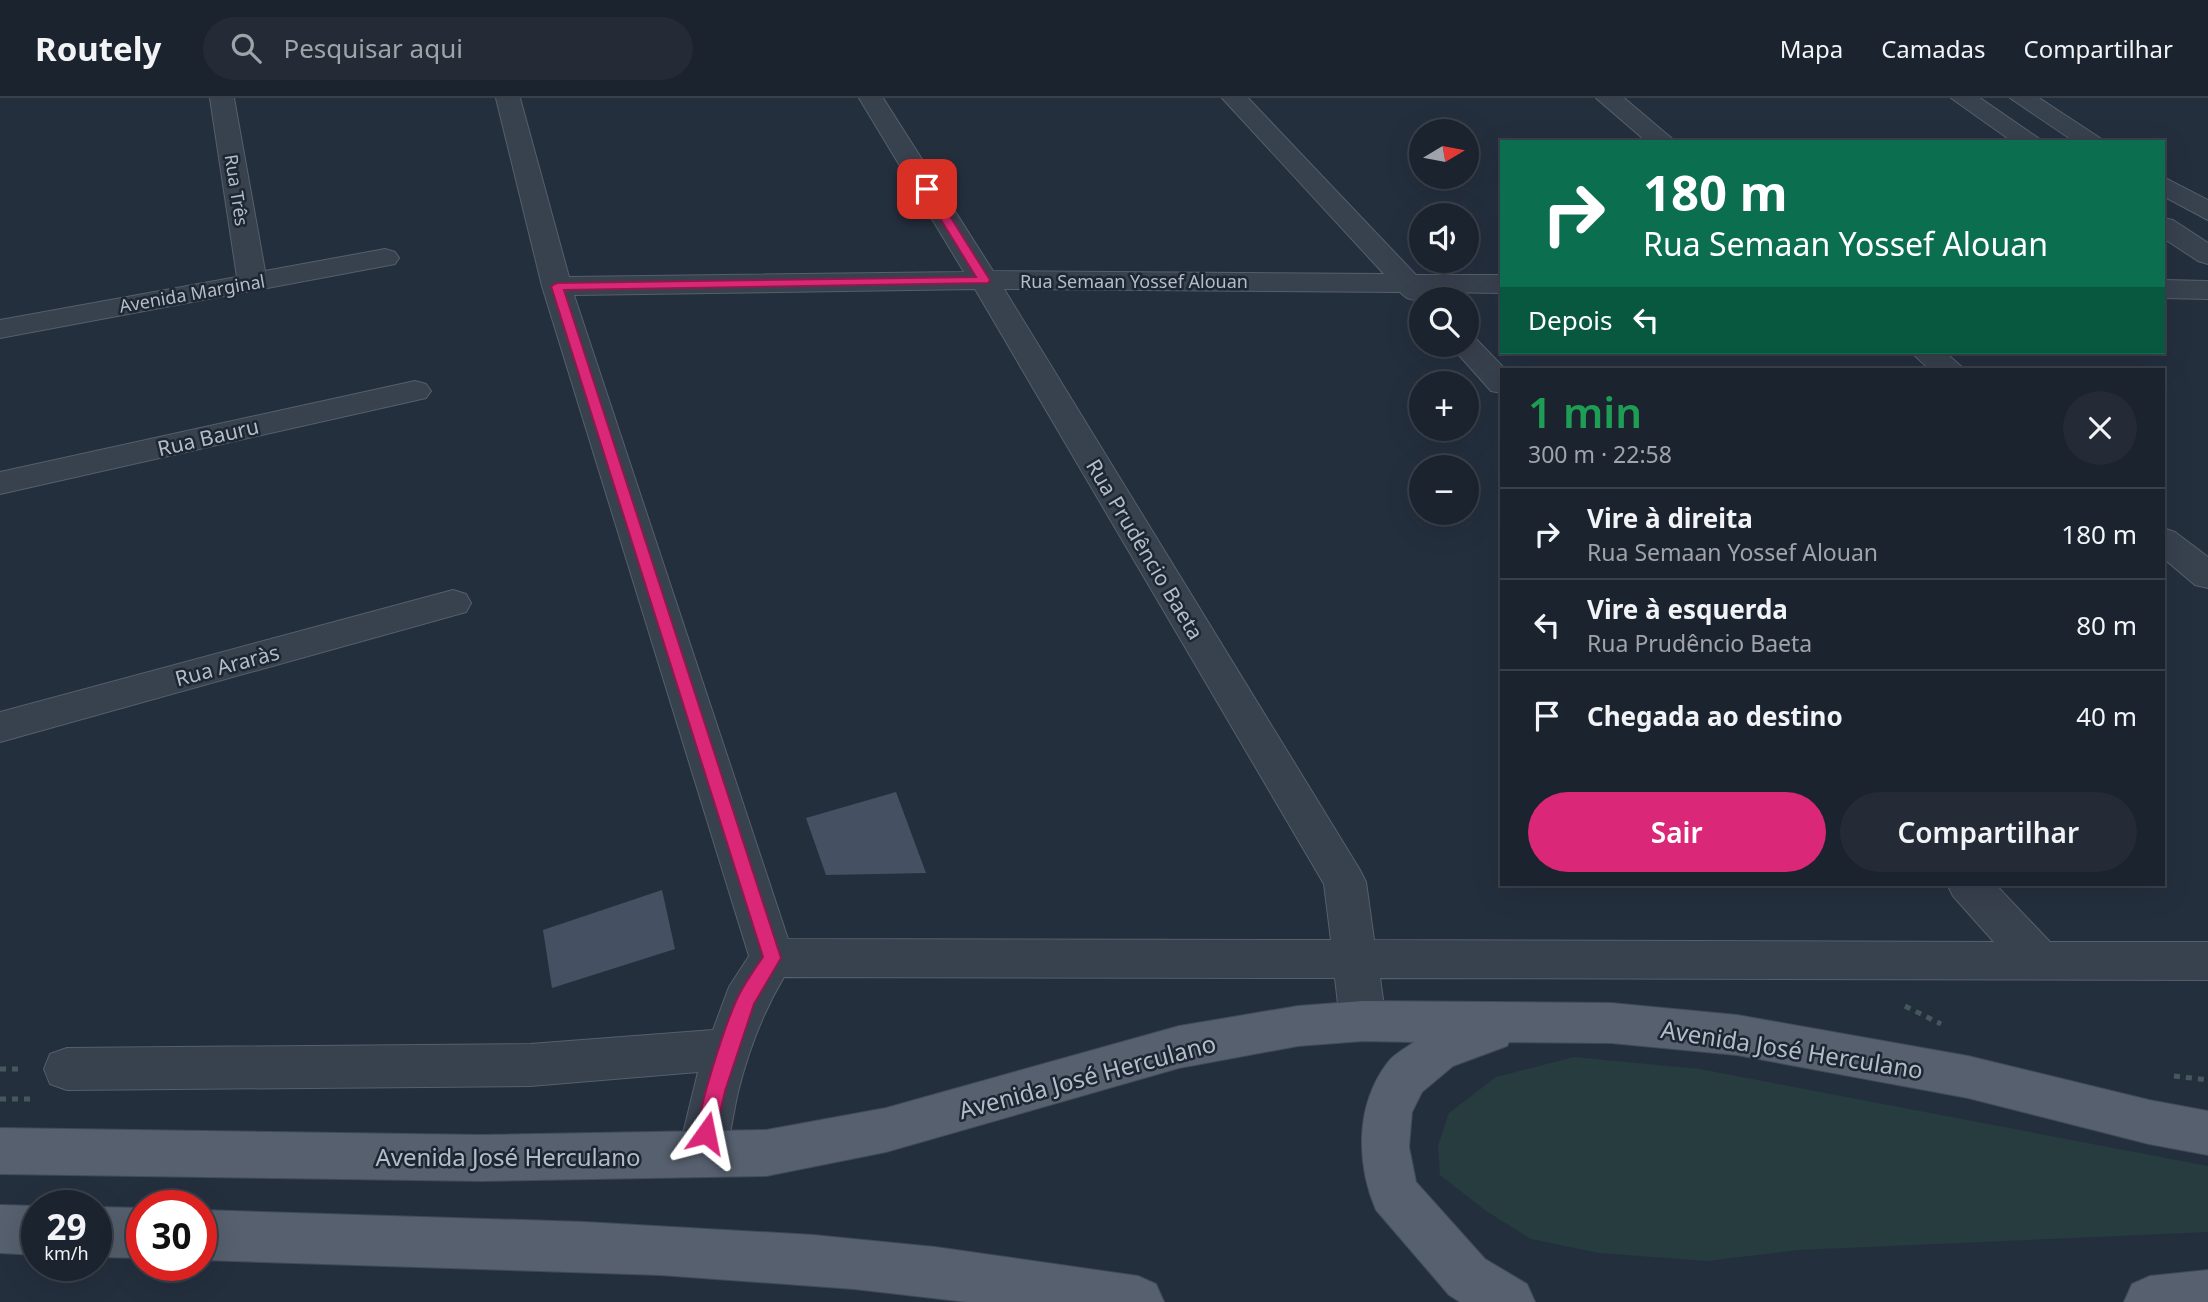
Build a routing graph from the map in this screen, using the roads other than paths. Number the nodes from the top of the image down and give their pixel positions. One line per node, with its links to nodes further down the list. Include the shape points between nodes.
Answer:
1 (222, 98): 17 (street, Rua Três)
2 (508, 98): 19 (street)
3 (871, 98): 16 (street, Rua Prudêncio Baeta)
4 (1234, 98): 20 (street)
5 (1608, 98): 8 (street)
6 (1963, 98): 9 (street)
7 (2022, 98): 10 (street)
8 (1660, 140)
9 (2028, 140)
10 (2090, 140)
11 (2165, 186): 12 (street)
12 (2208, 212)
13 (2165, 227): 14 (street)
14 (2208, 255)
15 (385, 258): 17 (street, Avenida Marginal)
16 (984, 280): 19 (street, Rua Semaan Yossef Alouan); 24 (street, Rua Semaan Yossef Alouan); 38 (street, Rua Prudêncio Baeta, via 1345,882)
17 (252, 282): 25 (street, Avenida Marginal)
18 (1500, 284): 21 (street, Rua Semaan Yossef Alouan)
19 (557, 286): 37 (street)
20 (1411, 287)
21 (1465, 287)
22 (2165, 289): 23 (street)
23 (2208, 290)
24 (1409, 291)
25 (0, 329)
26 (1929, 354): 28 (street)
27 (1476, 357): 29 (street)
28 (1947, 368)
29 (1500, 382)
30 (415, 391): 31 (street, Rua Bauru)
31 (0, 483)
32 (2165, 542): 33 (street)
33 (2208, 576)
34 (453, 603): 35 (street, Rua Araràs)
35 (0, 727)
36 (1970, 886): 39 (street)
37 (772, 958): 38 (street); 43 (street, via 746,1001)
38 (1356, 960): 39 (street); 41 (street, Rua Prudêncio Baeta)
39 (2040, 961): 40 (street)
40 (2208, 961)
41 (1363, 1021): 42 (main road, Avenida José Herculano); 47 (main road, Avenida José Herculano, via 1298,1026 1179,1046 886,1130 766,1153)
42 (1516, 1023): 45 (main road, Avenida José Herculano, via 1611,1023 1737,1035 1968,1077); 53 (main road, via 1437,1051 1405,1077 1388,1111 1385,1147 1394,1193 1467,1277)
43 (729, 1049): 44 (street, via 530,1065); 47 (street)
44 (67, 1069)
45 (2208, 1133)
46 (0, 1151): 47 (main road, Avenida José Herculano, via 482,1158)
47 (702, 1154)
48 (0, 1229): 49 (main road)
49 (21, 1230)
50 (217, 1237): 52 (main road, via 814,1260 954,1273)
51 (2208, 1296): 54 (main road)
52 (1138, 1302)
53 (1509, 1302)
54 (2150, 1302)

